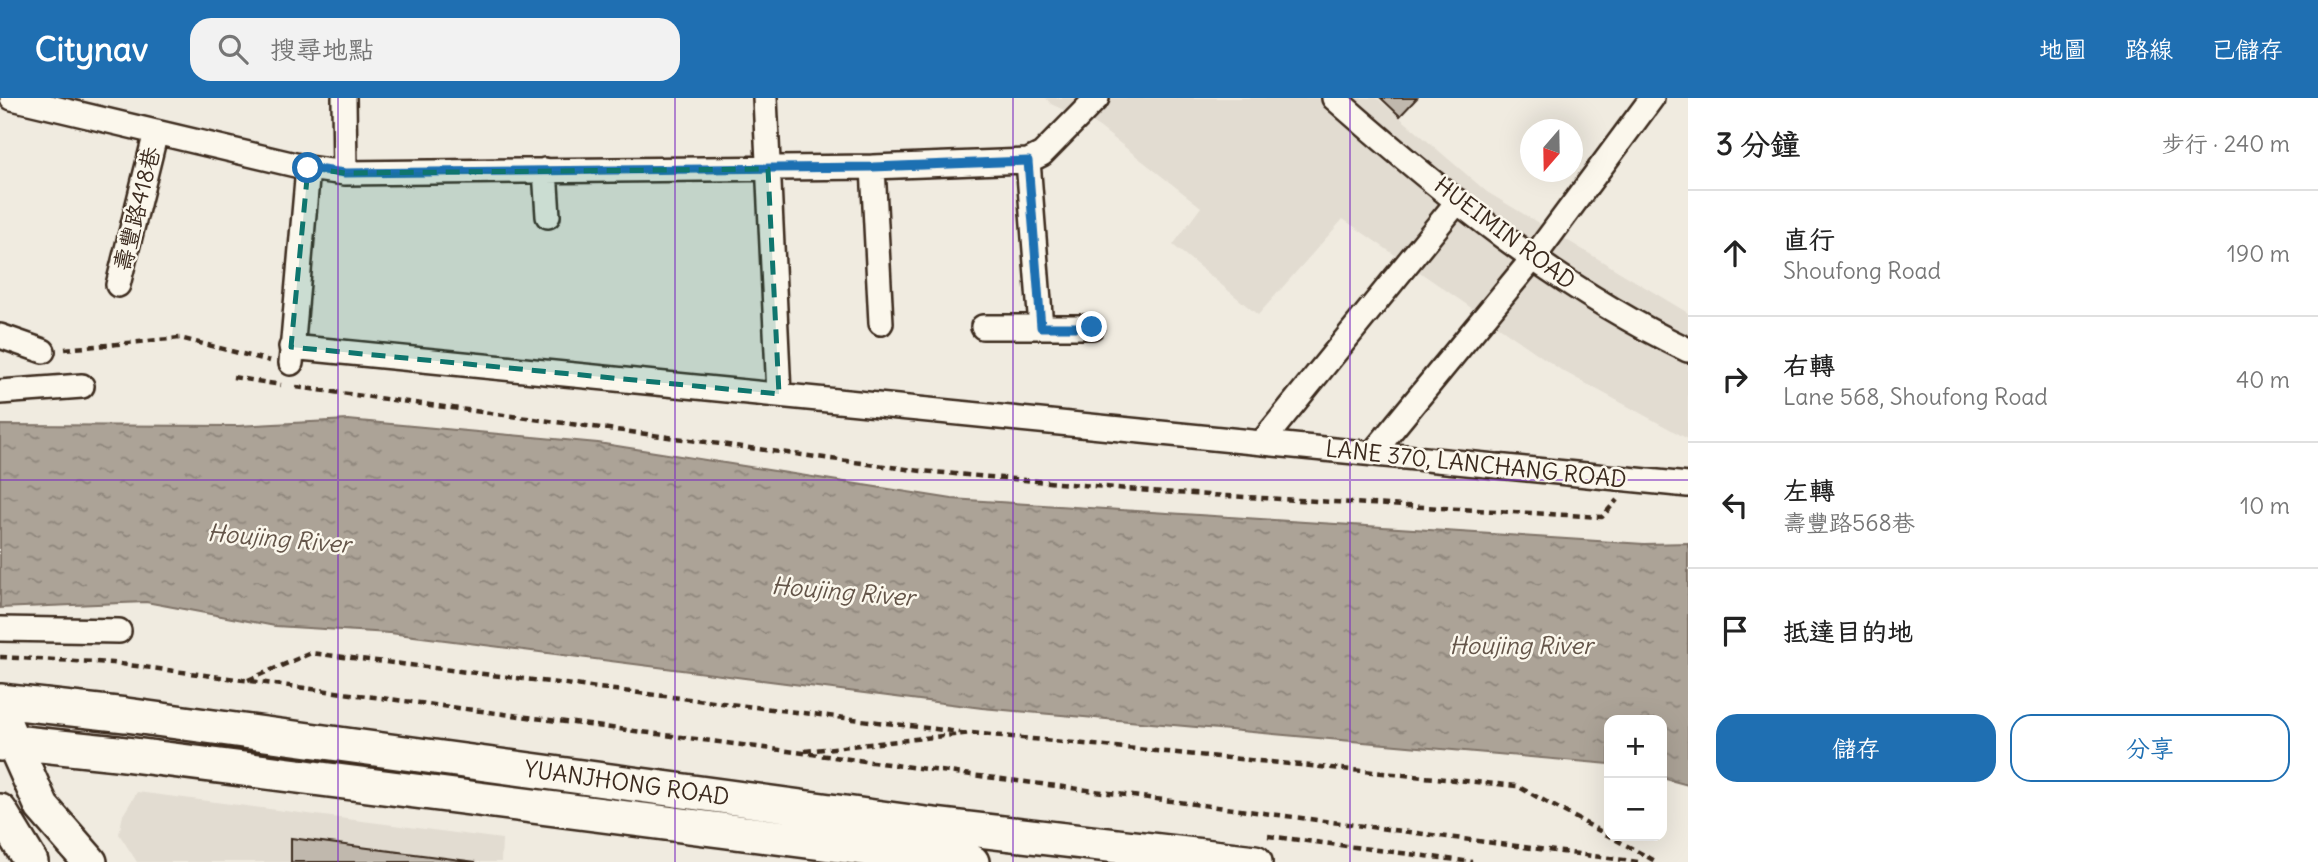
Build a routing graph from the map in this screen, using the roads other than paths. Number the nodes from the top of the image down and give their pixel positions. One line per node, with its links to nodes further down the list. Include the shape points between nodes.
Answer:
1 (12, 98): 7 (street)
2 (344, 98): 13 (street)
3 (765, 98): 11 (street)
4 (1097, 98): 8 (street, via 1042,154)
5 (1334, 98): 14 (street, HUEIMIN ROAD)
6 (1652, 98): 16 (street)
7 (156, 132): 10 (street); 17 (street, 壽豐路418巷)
8 (1028, 161): 9 (street); 20 (street)
9 (873, 167): 11 (street); 18 (street)
10 (308, 168): 13 (street); 27 (street, LANE 370, LANCHANG ROAD, via 291,355)
11 (768, 169): 12 (street); 27 (street)
12 (545, 170): 13 (street); 15 (street)
13 (345, 173)
14 (1458, 201): 16 (street, HUEIMIN ROAD); 28 (street)
15 (548, 216)
16 (1534, 257): 23 (street, HUEIMIN ROAD, via 1631,323); 29 (street)
17 (118, 285)
18 (881, 323)
19 (983, 327): 20 (street)
20 (1041, 327): 21 (street)
21 (1092, 327)
22 (0, 336): 24 (street)
23 (1688, 350)
24 (43, 351)
25 (82, 386): 26 (street)
26 (0, 392)
27 (779, 394): 28 (street, LANE 370, LANCHANG ROAD)
28 (1263, 441): 29 (street, LANE 370, LANCHANG ROAD)
29 (1372, 454): 30 (street, LANE 370, LANCHANG ROAD)
30 (1688, 485)
31 (0, 629): 32 (street)
32 (119, 631)
33 (0, 701): 36 (street, YUANJHONG ROAD)
34 (4, 733): 37 (street, YUANJHONG ROAD); 39 (street, via 42,807)
35 (0, 811): 38 (street)
36 (926, 824): 37 (street); 41 (street, YUANJHONG ROAD)
37 (909, 859): 40 (street, YUANJHONG ROAD)
38 (31, 862)
39 (90, 862)
40 (972, 862)
41 (1255, 862)

